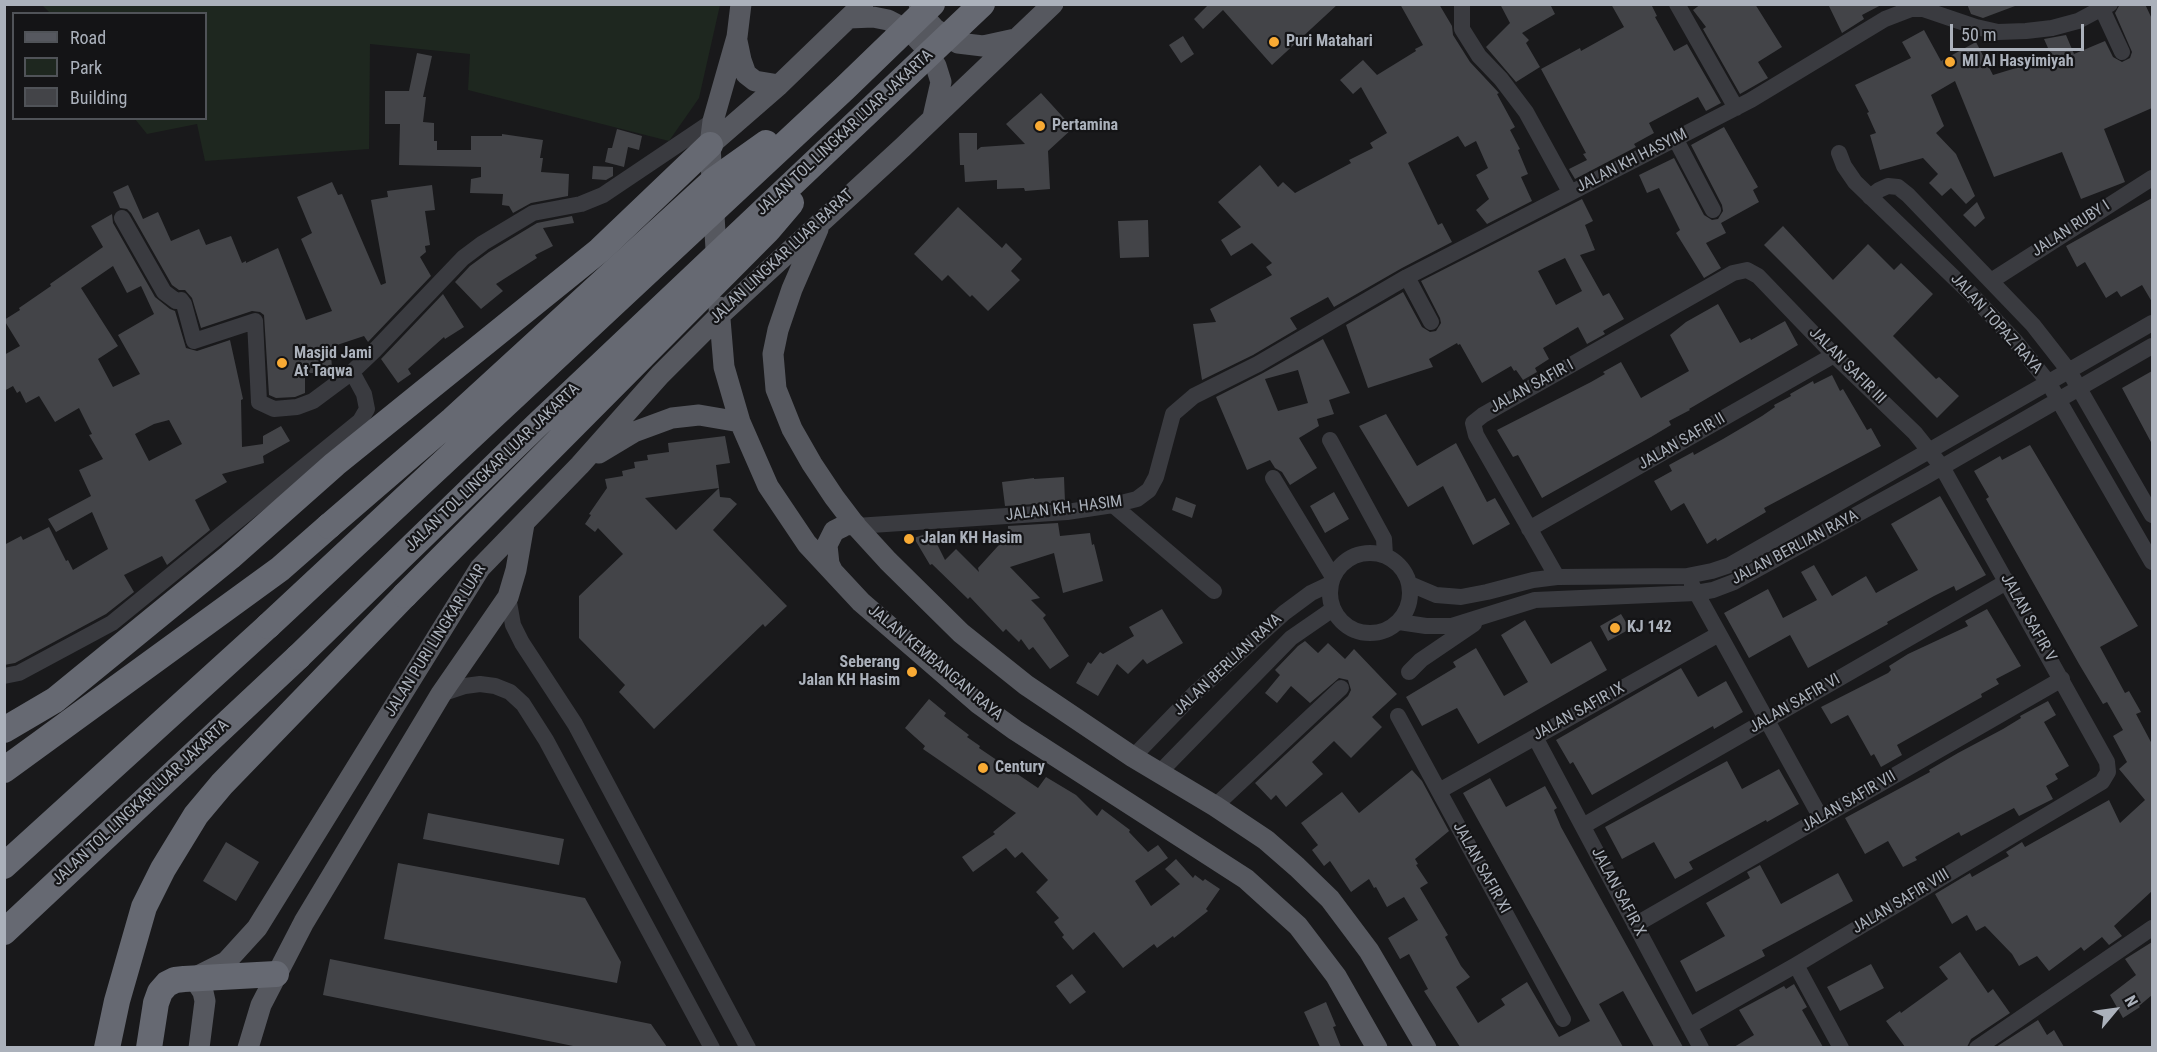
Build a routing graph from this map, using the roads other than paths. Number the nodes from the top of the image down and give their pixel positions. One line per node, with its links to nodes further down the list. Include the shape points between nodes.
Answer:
1 (741, 4): 12 (main road)
2 (919, 4): 13 (main road, via 935,29 958,43 983,46)
3 (932, 4): 16 (highway, JALAN TOL LINGKAR LUAR JAKARTA, bridge)
4 (982, 4): 19 (highway, JALAN TOL LINGKAR LUAR JAKARTA, bridge)
5 (1053, 4): 13 (main road, JALAN LINGKAR LUAR BARAT)
6 (1462, 4): 24 (street, via 1462,28 1479,56 1526,111)
7 (1677, 4): 17 (street)
8 (1923, 7): 9 (street, JALAN KH HASYIM, via 1998,32 2052,28); 11 (street, JALAN KH HASYIM)
9 (2106, 7): 14 (street)
10 (860, 9): 15 (main road); 18 (main road, via 889,7 907,13 923,23 935,38 950,75 950,92)
11 (1894, 9): 17 (street, JALAN KH HASYIM)
12 (737, 37): 15 (main road, via 746,74 755,81); 20 (main road, JALAN KEMBANGAN RAYA)
13 (1016, 39): 18 (main road, JALAN LINGKAR LUAR BARAT)
14 (2122, 52)
15 (779, 85): 20 (main road)
16 (845, 88): 81 (highway, bridge, via 714,180 452,420 280,569); 88 (highway, JALAN TOL LINGKAR LUAR JAKARTA, bridge, via 268,626)
17 (1736, 108): 21 (street, JALAN KH HASYIM)
18 (940, 111): 28 (main road, JALAN LINGKAR LUAR BARAT)
19 (866, 113): 91 (highway, JALAN TOL LINGKAR LUAR JAKARTA, bridge, via 298,657); 98 (highway, bridge, via 768,230 405,596 196,815 144,908)
20 (712, 133): 29 (main road, JALAN KEMBANGAN RAYA); 40 (street, via 603,195 581,204 533,213 483,243 463,258); 78 (highway, via 600,250 335,464 230,557 55,700)
21 (1676, 140): 24 (street, JALAN KH HASYIM); 26 (street)
22 (1839, 153): 25 (street, JALAN TOPAZ RAYA, via 1855,182)
23 (2152, 178): 33 (street, JALAN RUBY I)
24 (1570, 192): 31 (street, JALAN KH HASYIM)
25 (1870, 197): 33 (street, JALAN TOPAZ RAYA, via 1888,186 1898,187); 41 (street, JALAN TOPAZ RAYA, via 1970,293)
26 (1713, 210)
27 (122, 218): 40 (street, via 164,292 184,304 194,341 255,321 258,399 262,404 274,409 313,402)
28 (822, 220): 32 (main road, JALAN LINGKAR LUAR BARAT); 54 (main road, via 778,330 773,354 776,389 812,464)
29 (717, 268): 32 (main road, via 733,279); 34 (main road, JALAN KEMBANGAN RAYA)
30 (1747, 270): 38 (street, JALAN SAFIR III, via 1758,276); 55 (street, JALAN SAFIR I, via 1733,273 1473,423)
31 (1407, 277): 35 (street); 44 (street, JALAN KH HASYIM, via 1194,396)
32 (758, 279): 34 (main road, JALAN LINGKAR LUAR BARAT)
33 (1991, 281): 39 (street, JALAN TOPAZ RAYA)
34 (720, 315): 45 (main road, JALAN KEMBANGAN RAYA, via 724,367); 48 (main road, JALAN LINGKAR LUAR BARAT)
35 (1431, 322)
36 (2152, 323): 39 (street, JALAN BERLIAN RAYA)
37 (2152, 346): 42 (street, JALAN BERLIAN RAYA)
38 (1834, 355): 47 (street, JALAN SAFIR III); 55 (street, JALAN SAFIR II)
39 (2069, 370): 41 (street, JALAN BERLIAN RAYA); 42 (street, JALAN TOPAZ RAYA)
40 (352, 372): 72 (street, via 367,409 360,421 112,623 19,673)
41 (2049, 382): 43 (street, JALAN TOPAZ RAYA); 47 (street, JALAN BERLIAN RAYA)
42 (2079, 387): 43 (street, JALAN BERLIAN RAYA); 52 (street, JALAN TOPAZ RAYA)
43 (2059, 399): 49 (street, JALAN BERLIAN RAYA); 57 (street, JALAN TOPAZ RAYA)
44 (1173, 414): 51 (street, JALAN KH. HASIM, via 1149,490 1137,499)
45 (740, 422): 48 (main road, via 699,415 672,418 634,432); 58 (main road, JALAN KEMBANGAN RAYA, via 768,486 807,544)
46 (1330, 440): 56 (street, via 1384,539)
47 (1930, 450): 49 (street, JALAN SAFIR III); 59 (street, JALAN BERLIAN RAYA, via 1730,565)
48 (580, 465): 53 (main road, JALAN LINGKAR LUAR BARAT)
49 (1942, 466): 62 (street, JALAN SAFIR V); 65 (street, JALAN BERLIAN RAYA, via 1734,582)
50 (1273, 478): 61 (street)
51 (1113, 505): 54 (street, JALAN KH. HASIM, via 1066,512); 64 (street)
52 (2152, 515)
53 (524, 524): 66 (main road, JALAN PURI LINGKAR LUAR); 94 (main road, JALAN PURI LINGKAR LUAR, via 480,568 258,928 226,962)
54 (856, 525): 58 (main road, via 834,531 827,545); 80 (main road, via 961,633 1026,685)
55 (1529, 529): 60 (street, JALAN SAFIR I)
56 (1385, 555): 61 (street, via 1355,555 1338,568); 63 (street, via 1400,567)
57 (2152, 562)
58 (834, 574): 103 (main road, JALAN KEMBANGAN RAYA, via 979,704 1246,879 1304,934 1336,976)
59 (1687, 576): 60 (street, JALAN BERLIAN RAYA); 65 (street)
60 (1557, 577): 63 (street, JALAN BERLIAN RAYA, via 1461,597 1436,595)
61 (1332, 580): 67 (street); 80 (street, JALAN BERLIAN RAYA, via 1276,620)
62 (2008, 581): 73 (street, JALAN SAFIR V); 77 (street, JALAN SAFIR VI)
63 (1410, 584): 69 (street, via 1407,611)
64 (1214, 591)
65 (1696, 593): 68 (street, JALAN BERLIAN RAYA, via 1558,597); 70 (street)
66 (508, 597): 75 (main road, JALAN PURI LINGKAR LUAR); 102 (street, via 513,625 522,643 575,724)
67 (1333, 609): 69 (street, via 1355,631 1386,631); 83 (street, JALAN BERLIAN RAYA, via 1291,638)
68 (1488, 614): 69 (street, JALAN BERLIAN RAYA, via 1452,626); 71 (street)
69 (1399, 622)
70 (1719, 634): 77 (street); 79 (street, JALAN SAFIR IX)
71 (1409, 672)
72 (4, 676)
73 (2062, 679): 82 (street, JALAN SAFIR V, via 2107,762); 86 (street, JALAN SAFIR VII)
74 (1341, 688): 85 (street)
75 (441, 694): 93 (main road, JALAN PURI LINGKAR LUAR, via 303,922); 101 (street, via 480,684 510,692 523,704)
76 (1398, 716): 84 (street, JALAN SAFIR XI)
77 (1767, 720): 86 (street); 87 (street, JALAN SAFIR VI)
78 (4, 730)
79 (1535, 737): 84 (street, JALAN SAFIR IX); 87 (street, JALAN SAFIR X)
80 (1133, 756): 83 (main road)
81 (8, 766)
82 (2108, 772): 92 (street, JALAN SAFIR VIII, via 2102,782)
83 (1159, 773): 85 (main road)
84 (1439, 791): 95 (street, JALAN SAFIR XI)
85 (1215, 806): 104 (main road, via 1266,840 1330,899 1369,951)
86 (1821, 818): 89 (street, JALAN SAFIR VII)
87 (1583, 826): 89 (street, JALAN SAFIR X)
88 (4, 866)
89 (1635, 925): 96 (street, JALAN SAFIR X)
90 (2152, 928): 107 (street)
91 (4, 932)
92 (1796, 965): 96 (street, JALAN SAFIR VIII); 106 (street)
93 (276, 974): 94 (highway); 100 (main road, JALAN PURI LINGKAR LUAR)
94 (194, 978): 97 (main road, via 205,1001); 99 (highway, via 175,980 160,992)
95 (1563, 1019)
96 (1689, 1026): 105 (street, JALAN SAFIR X)
97 (203, 1046)
98 (107, 1047)
99 (149, 1047)
100 (248, 1047)
101 (712, 1047)
102 (748, 1047)
103 (1377, 1047)
104 (1426, 1047)
105 (1701, 1047)
106 (1841, 1047)
107 (1977, 1047)

